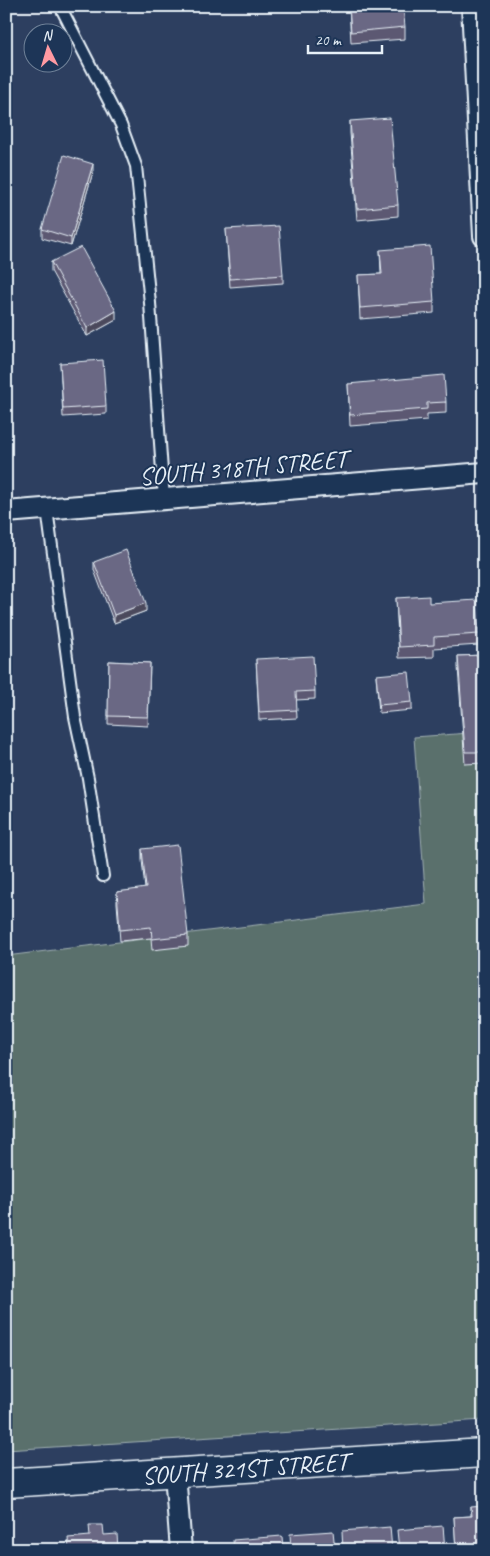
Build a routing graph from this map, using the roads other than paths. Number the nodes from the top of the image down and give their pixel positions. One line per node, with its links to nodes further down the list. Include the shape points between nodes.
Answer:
1 (60, 6): 5 (lane, via 121,126 136,166)
2 (472, 6): 3 (street)
3 (484, 236)
4 (484, 473): 5 (street, SOUTH 318TH STREET)
5 (164, 499): 6 (street, SOUTH 318TH STREET)
6 (47, 509): 7 (street, SOUTH 318TH STREET); 8 (lane, via 75,717)
7 (6, 512)
8 (103, 876)
9 (484, 1453): 10 (main road, SOUTH 321ST STREET)
10 (176, 1473): 11 (main road, SOUTH 321ST STREET); 12 (street)
11 (6, 1483)
12 (181, 1550)

